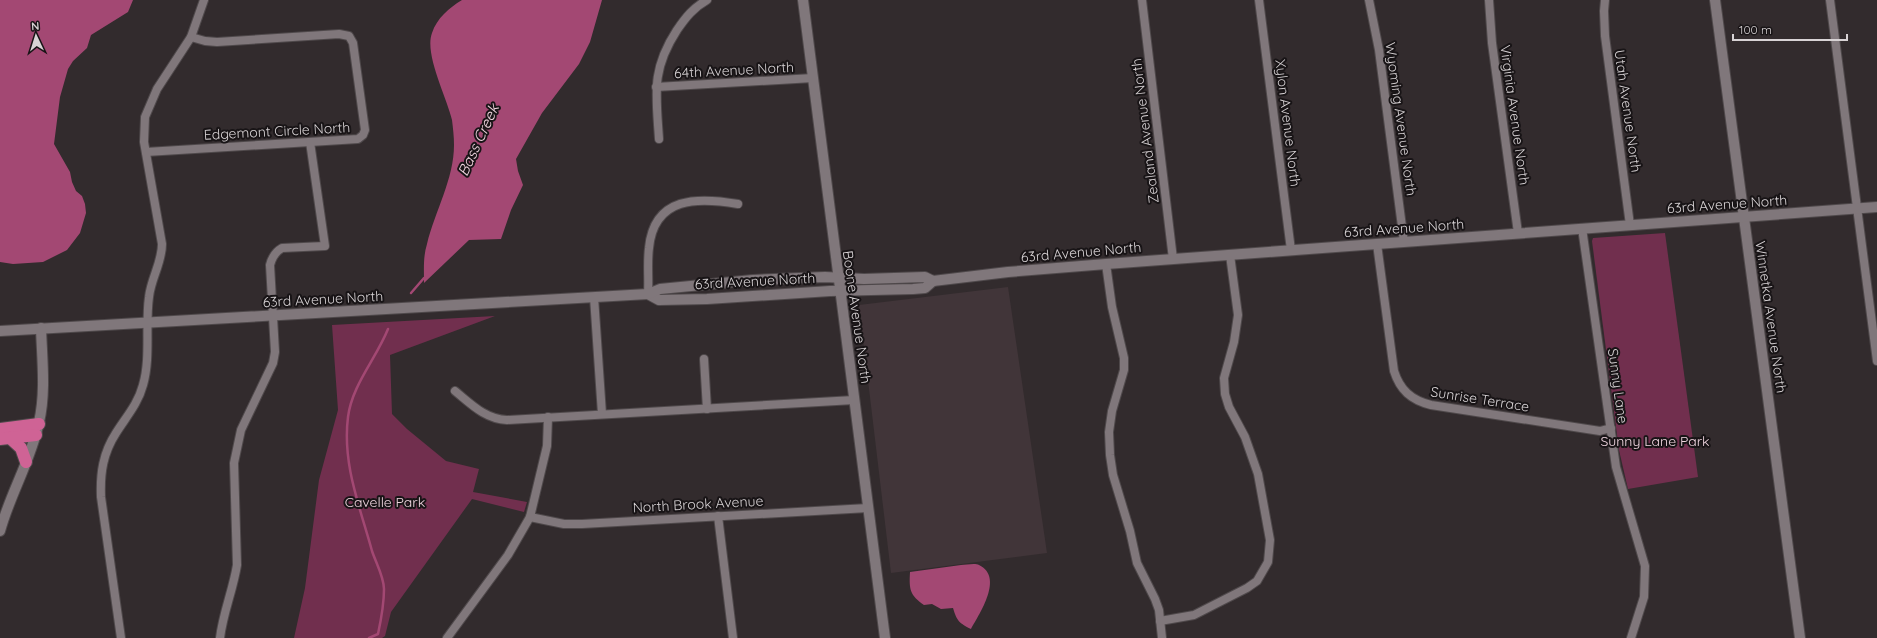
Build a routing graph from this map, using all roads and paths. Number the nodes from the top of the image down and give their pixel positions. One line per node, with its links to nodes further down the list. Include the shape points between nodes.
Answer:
1 (204, 0): 11 (street)
2 (707, 0): 13 (street, via 687,15 665,50 659,66)
3 (803, 0): 12 (street, Boone Avenue North)
4 (1142, 0): 28 (street, Zealand Avenue North)
5 (1259, 0): 26 (street, Xylon Avenue North)
6 (1369, 0): 24 (street, Wyoming Avenue North, via 1379,50)
7 (1490, 0): 23 (street, Virginia Avenue North, via 1492,43)
8 (1606, 0): 21 (street, Utah Avenue North, via 1605,36)
9 (1714, 0): 20 (street, Winnetka Avenue North)
10 (1830, 0): 19 (street)
11 (191, 37): 15 (street, Edgemont Circle North, via 217,42 339,34 350,36 365,130 358,139); 16 (street, via 152,100 145,117)
12 (813, 78): 13 (street, 64th Avenue North); 30 (street, Boone Avenue North)
13 (656, 87): 14 (street)
14 (659, 139)
15 (310, 142): 16 (street, Edgemont Circle North); 35 (street, via 325,246 282,248 272,257 270,265)
16 (146, 152): 36 (street, via 162,244 162,254 151,284)
17 (738, 204): 33 (street, via 697,200 674,205 664,213 656,223 649,247)
18 (1877, 207): 19 (street, 63rd Avenue North)
19 (1857, 208): 20 (street, 63rd Avenue North); 40 (street)
20 (1743, 216): 21 (street, 63rd Avenue North); 62 (street, Winnetka Avenue North)
21 (1630, 225): 22 (street, 63rd Avenue North)
22 (1582, 228): 23 (street, 63rd Avenue North); 46 (street, Sunny Lane)
23 (1518, 233): 24 (street, 63rd Avenue North)
24 (1404, 242): 25 (street, 63rd Avenue North)
25 (1377, 244): 26 (street, 63rd Avenue North); 46 (street, Sunrise Terrace, via 1394,371 1398,382 1411,397 1431,405 1600,431)
26 (1291, 250): 27 (street, 63rd Avenue North)
27 (1230, 255): 28 (street, 63rd Avenue North); 54 (street, via 1238,315 1224,378 1225,394 1245,437 1258,474 1270,540 1268,562 1256,581 1247,588 1194,615)
28 (1173, 259): 29 (street, 63rd Avenue North)
29 (1106, 264): 31 (street, 63rd Avenue North); 54 (street, via 1112,307 1124,358 1124,370 1112,411 1109,432 1113,475 1137,563 1155,599)
30 (838, 277): 31 (street, 63rd Avenue North, via 925,277); 32 (street, Boone Avenue North); 33 (street, 63rd Avenue North, via 753,280 660,289)
31 (933, 281): 32 (street, 63rd Avenue North, via 925,288)
32 (841, 290): 33 (street, 63rd Avenue North, via 707,299 658,300); 42 (street, Boone Avenue North)
33 (648, 294): 34 (street, 63rd Avenue North)
34 (594, 297): 35 (street, 63rd Avenue North); 44 (street)
35 (273, 315): 36 (street, 63rd Avenue North); 56 (street, via 273,363 241,430 234,463 237,565 222,620)
36 (147, 323): 37 (street, 63rd Avenue North); 55 (street, via 147,362 143,385 138,400 108,447 102,462 100,479)
37 (41, 328): 38 (street, 63rd Avenue North); 47 (street, via 42,394)
38 (0, 331)
39 (704, 359): 43 (street)
40 (1877, 361)
41 (455, 391): 45 (street, via 490,417 507,420)
42 (854, 400): 43 (street); 50 (street, Boone Avenue North)
43 (707, 409): 44 (street)
44 (602, 414): 45 (street)
45 (548, 417): 52 (street, via 547,446)
46 (1611, 428): 61 (street, Sunny Lane, via 1616,467 1645,566 1644,597)
47 (37, 430): 48 (highway); 49 (street)
48 (3, 435): 49 (highway, via 21,448)
49 (26, 462): 53 (street, via 5,512)
50 (868, 508): 51 (street, North Brook Avenue); 59 (street, Boone Avenue North)
51 (718, 516): 52 (street, North Brook Avenue, via 582,524 564,524); 58 (street)
52 (530, 517): 57 (street, via 508,555)
53 (0, 531)
54 (1160, 621): 60 (street)
55 (121, 638)
56 (220, 638)
57 (447, 638)
58 (733, 638)
59 (885, 638)
60 (1162, 638)
61 (1631, 638)
62 (1800, 638)

